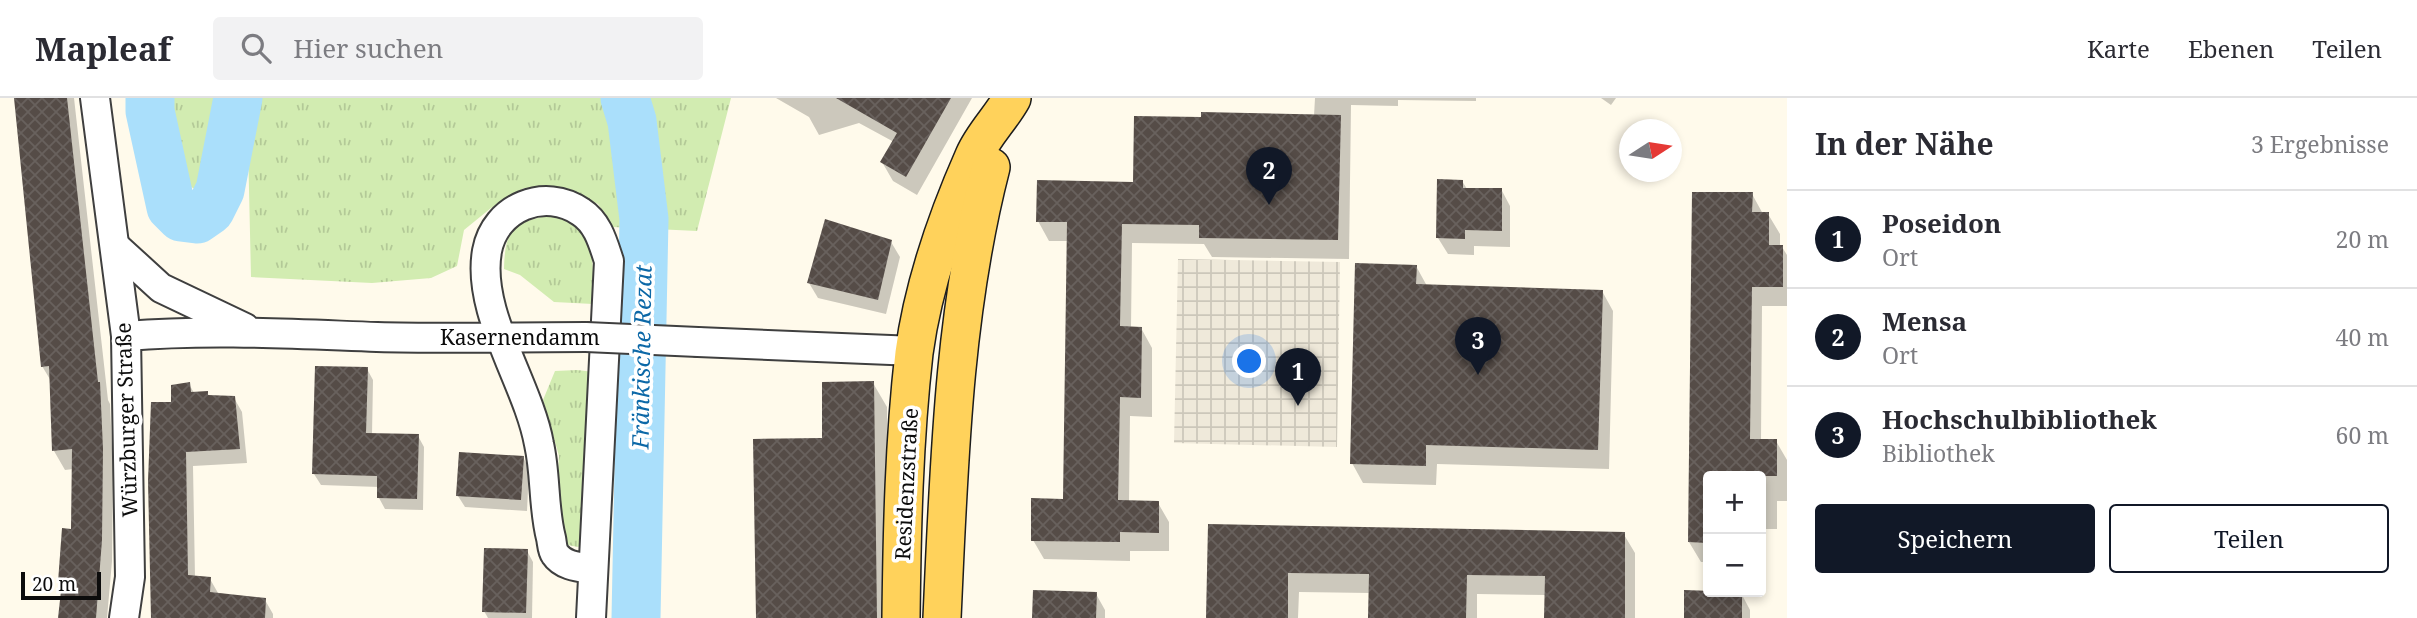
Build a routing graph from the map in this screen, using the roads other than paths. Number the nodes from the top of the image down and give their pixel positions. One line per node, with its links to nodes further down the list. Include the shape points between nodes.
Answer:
1 (96, 98): 3 (street, Würzburger Straße)
2 (1008, 105): 7 (main road, Residenzstraße, via 975,152 944,233); 8 (main road, Residenzstraße, via 980,210)
3 (115, 246): 4 (street, Kasernendamm, via 161,288); 5 (street, Würzburger Straße)
4 (250, 331): 5 (street, Kasernendamm); 6 (street, Kasernendamm)
5 (126, 336): 10 (street, Würzburger Straße, via 130,578)
6 (502, 337): 7 (street, Kasernendamm, bridge); 9 (street, via 539,441 545,517 555,554 570,566); 9 (street, via 486,277 487,249 496,228 510,211 536,200 562,202 583,213 599,232 609,261)
7 (915, 351): 8 (main road); 12 (main road, Residenzstraße)
8 (960, 358): 13 (main road, Residenzstraße, via 950,435)
9 (593, 569): 11 (street)
10 (124, 618)
11 (592, 618)
12 (901, 618)
13 (942, 618)

